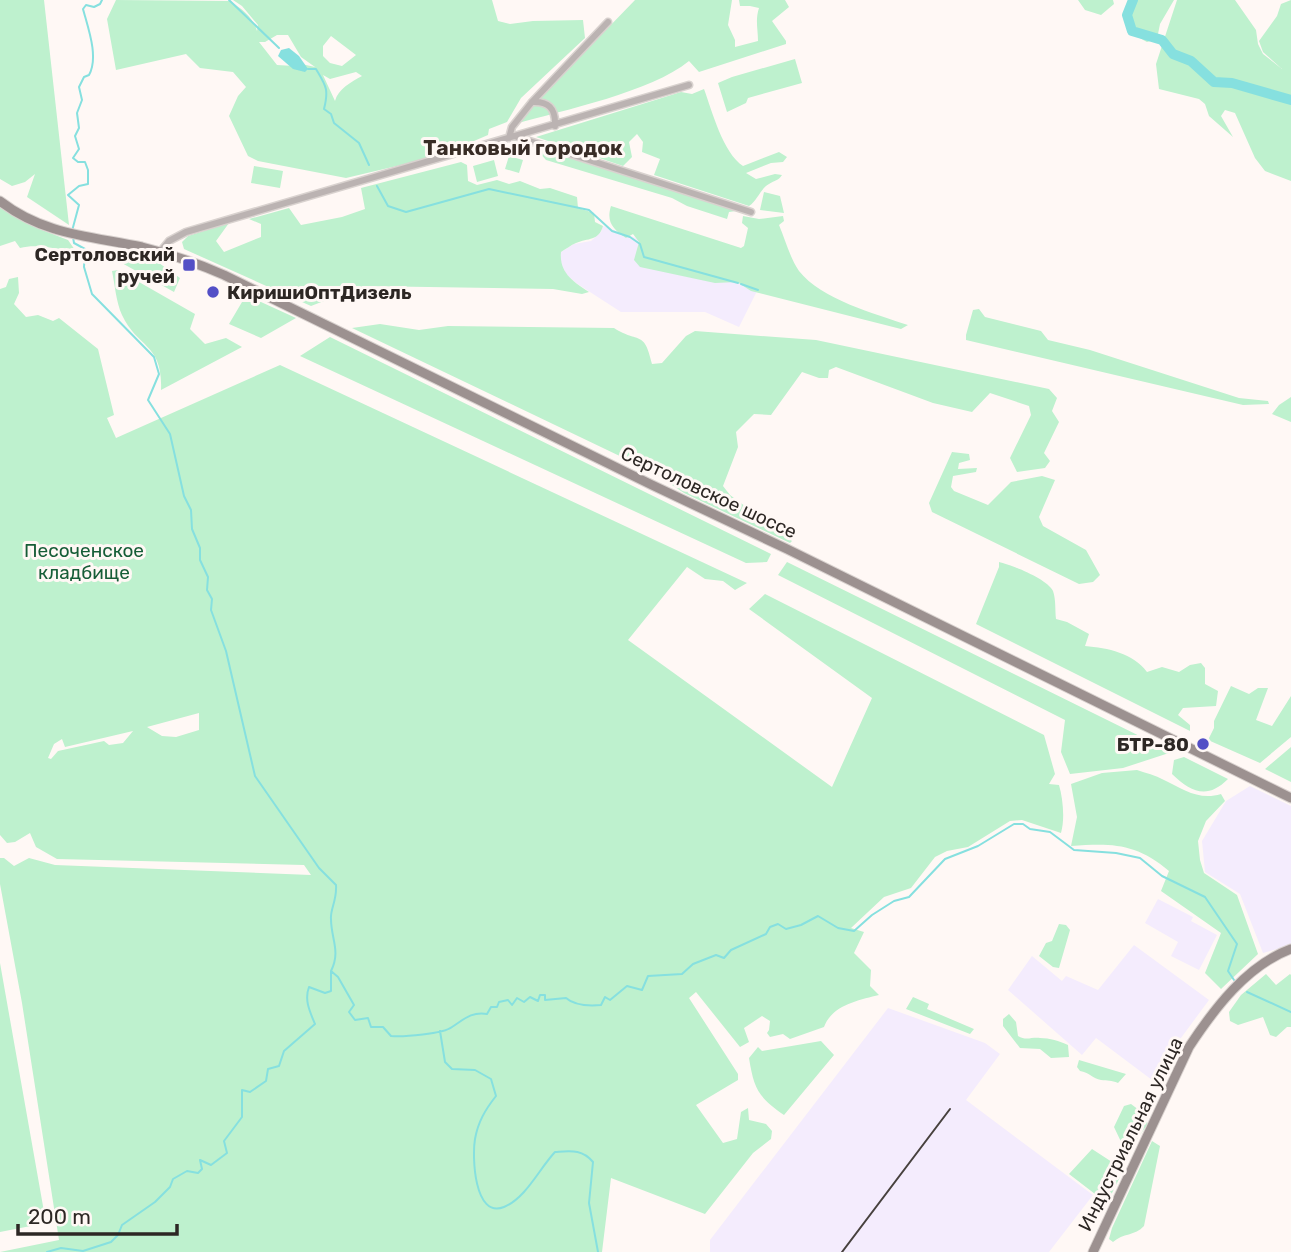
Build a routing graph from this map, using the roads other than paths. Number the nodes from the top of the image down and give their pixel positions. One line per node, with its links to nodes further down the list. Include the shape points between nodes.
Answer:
1 (608, 22): 3 (street)
2 (689, 85): 4 (street)
3 (532, 102): 4 (street, via 549,105); 5 (street, via 512,127)
4 (555, 126): 5 (street)
5 (512, 137): 7 (street); 8 (street, via 186,232)
6 (0, 201): 8 (main road, Сертоловское шоссе, via 33,222 64,233)
7 (751, 212)
8 (160, 252): 9 (main road, Сертоловское шоссе, via 224,275)
9 (1291, 798)
10 (1291, 949): 11 (main road, Индустриальная улица, via 1259,964 1204,1024)
11 (1093, 1252)

